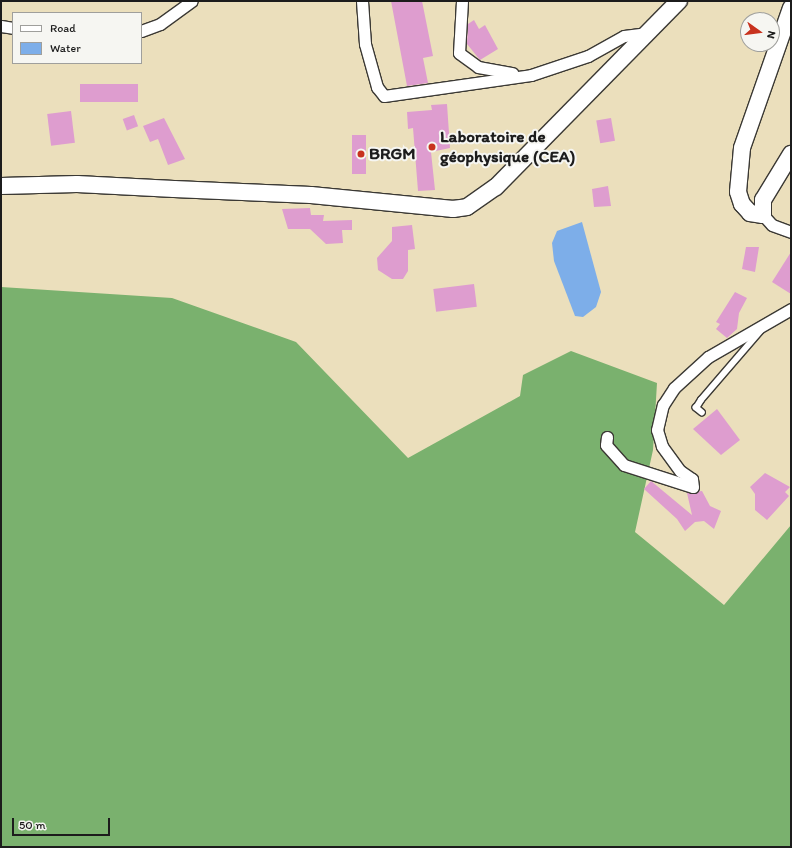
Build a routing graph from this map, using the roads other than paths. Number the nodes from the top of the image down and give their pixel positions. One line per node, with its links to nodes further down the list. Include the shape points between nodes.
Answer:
1 (192, 1): 8 (street, via 160,24)
2 (362, 1): 10 (street, via 365,44 377,87 384,96)
3 (462, 1): 10 (street, via 457,42 466,62 497,72)
4 (679, 1): 9 (street)
5 (791, 8): 13 (street, via 742,148 738,171 742,204 750,213)
6 (1, 26): 7 (street)
7 (12, 28)
8 (142, 31)
9 (648, 32): 10 (street, via 624,36 588,56); 12 (street, via 496,187 467,206 452,209 311,195 77,184)
10 (531, 75)
11 (791, 154): 13 (street, via 763,200)
12 (1, 186)
13 (763, 215): 14 (street, via 772,225)
14 (791, 232)
15 (791, 309): 16 (street)
16 (769, 320): 17 (lane, via 701,400 696,408); 18 (street, via 708,357 674,388 663,405 656,430 662,446 680,471 692,479 692,487 624,465 606,445)
17 (702, 413)
18 (607, 437)

